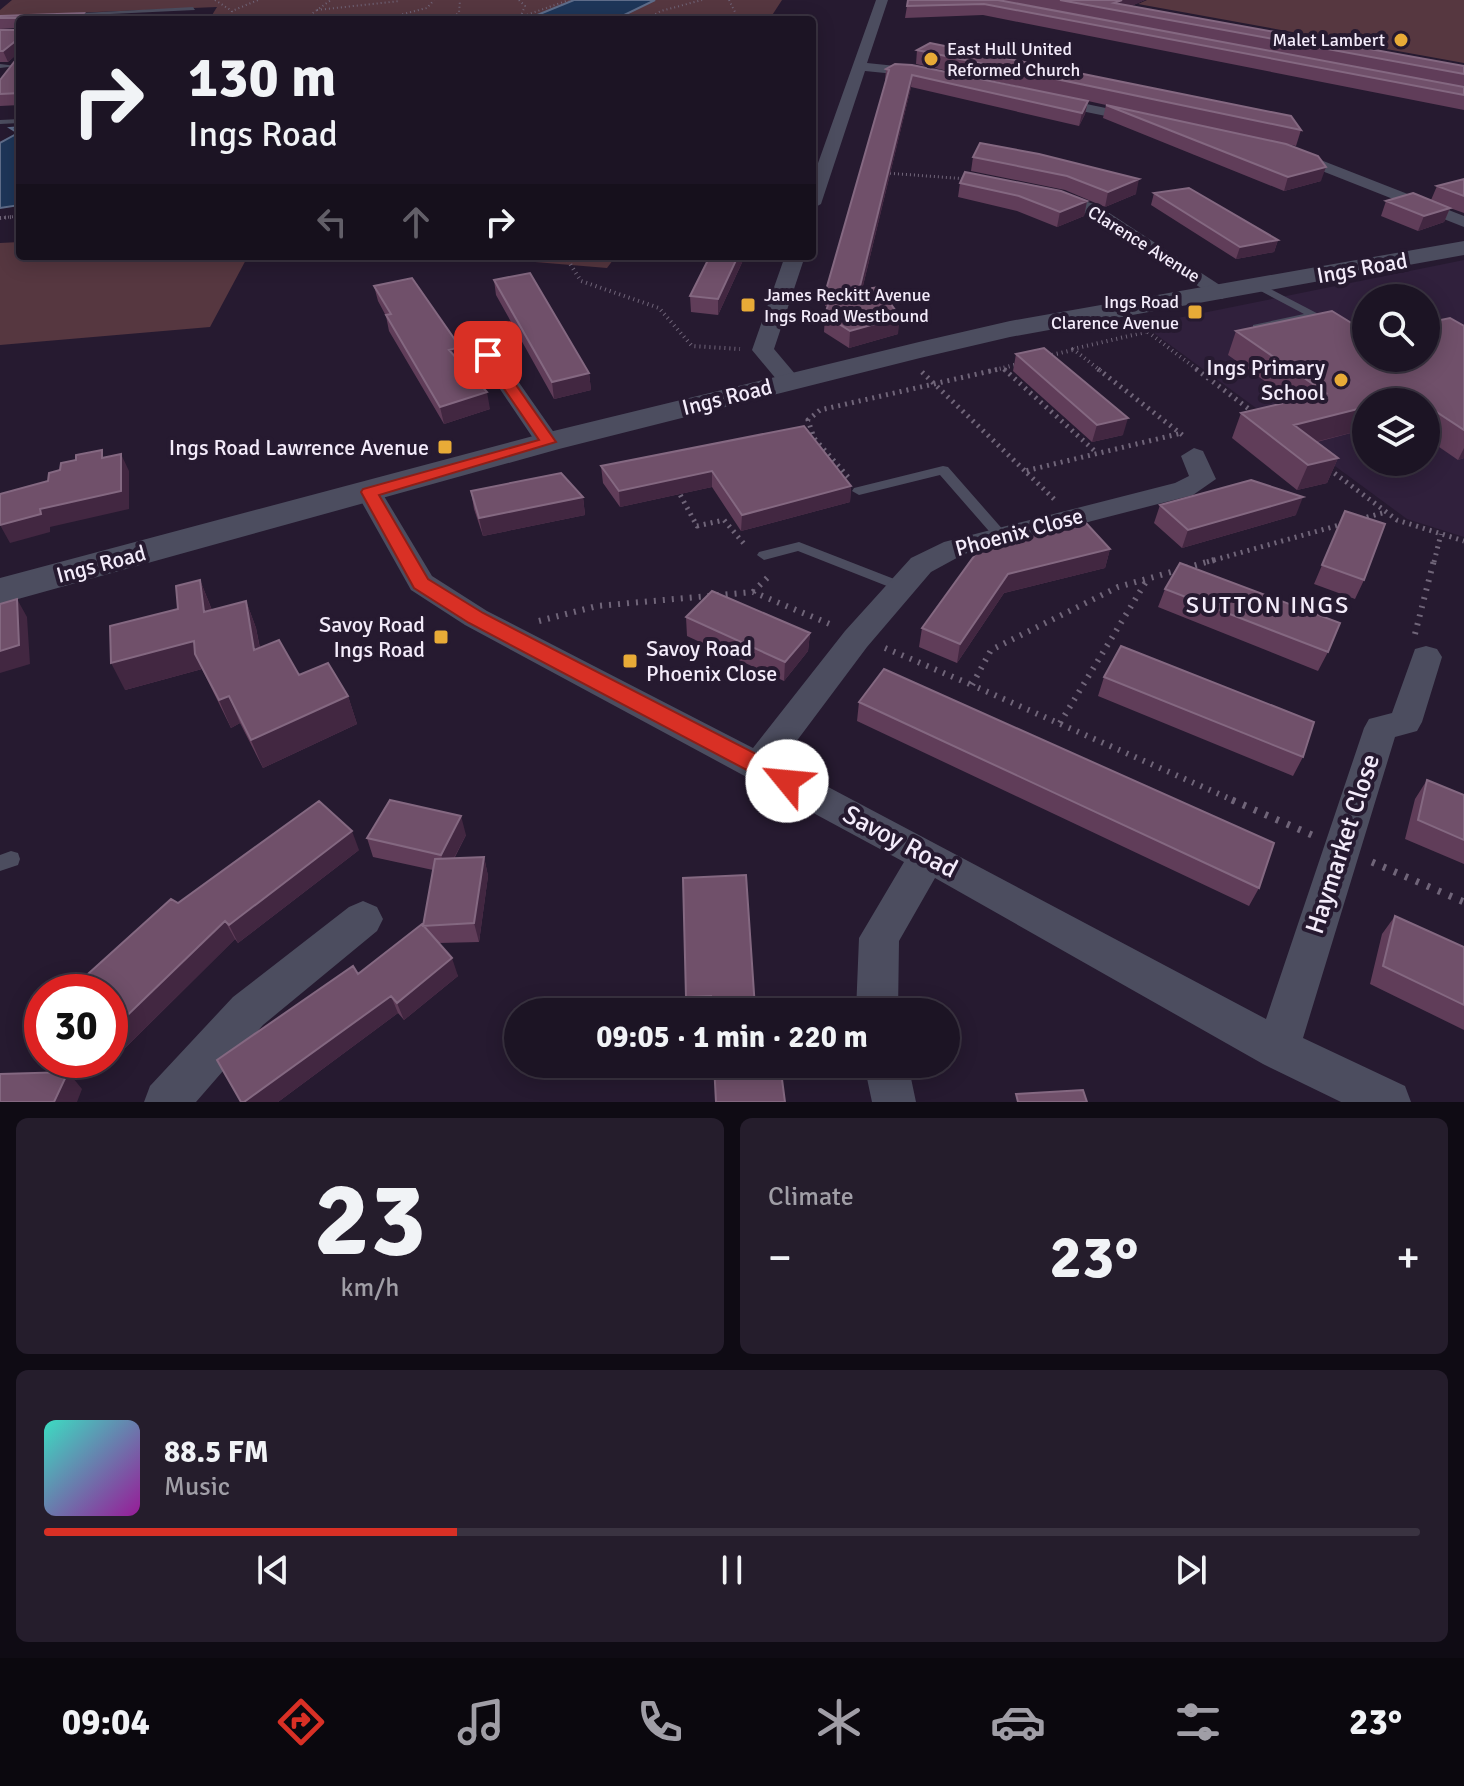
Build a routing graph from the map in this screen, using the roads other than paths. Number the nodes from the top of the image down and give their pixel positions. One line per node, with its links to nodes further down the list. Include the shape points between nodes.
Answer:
1 (882, 0): 5 (street)
2 (193, 9): 3 (lane)
3 (61, 14)
4 (11, 63): 7 (street)
5 (858, 66): 6 (street); 11 (street)
6 (938, 76)
7 (0, 86)
8 (1042, 99): 9 (street)
9 (1160, 123)
10 (1275, 149): 13 (street)
11 (816, 192)
12 (1037, 193): 17 (street, Clarence Avenue, via 1091,209)
13 (1464, 222)
14 (1464, 248): 16 (street, Ings Road)
15 (794, 260): 22 (street, via 763,350)
16 (1259, 286): 17 (street, Ings Road); 18 (lane)
17 (1222, 293): 22 (street, Ings Road, via 1010,329)
18 (1312, 315): 19 (lane); 20 (lane)
19 (1257, 327)
20 (1340, 327)
21 (473, 333): 23 (street)
22 (790, 381): 23 (street, Ings Road)
23 (548, 442): 26 (street, Ings Road)
24 (1189, 444): 27 (street, Phoenix Close, via 1203,479 1184,489)
25 (859, 491): 27 (lane, via 943,470)
26 (369, 492): 30 (street, Ings Road); 32 (street, Savoy Road, via 421,583 501,631)
27 (1000, 535): 29 (street, Phoenix Close, via 954,548 921,565)
28 (764, 555): 29 (lane, via 799,546)
29 (902, 587): 32 (street, Phoenix Close)
30 (0, 591)
31 (1426, 657): 36 (street, Haymarket Close, via 1405,722 1381,728)
32 (759, 766): 33 (street, Savoy Road)
33 (928, 856): 35 (street, via 879,938); 36 (street, Savoy Road)
34 (363, 919): 38 (street, via 248,1011)
35 (877, 998)
36 (1278, 1049): 40 (street, Savoy Road)
37 (889, 1078): 39 (street)
38 (166, 1102)
39 (894, 1102)
40 (1389, 1102)

